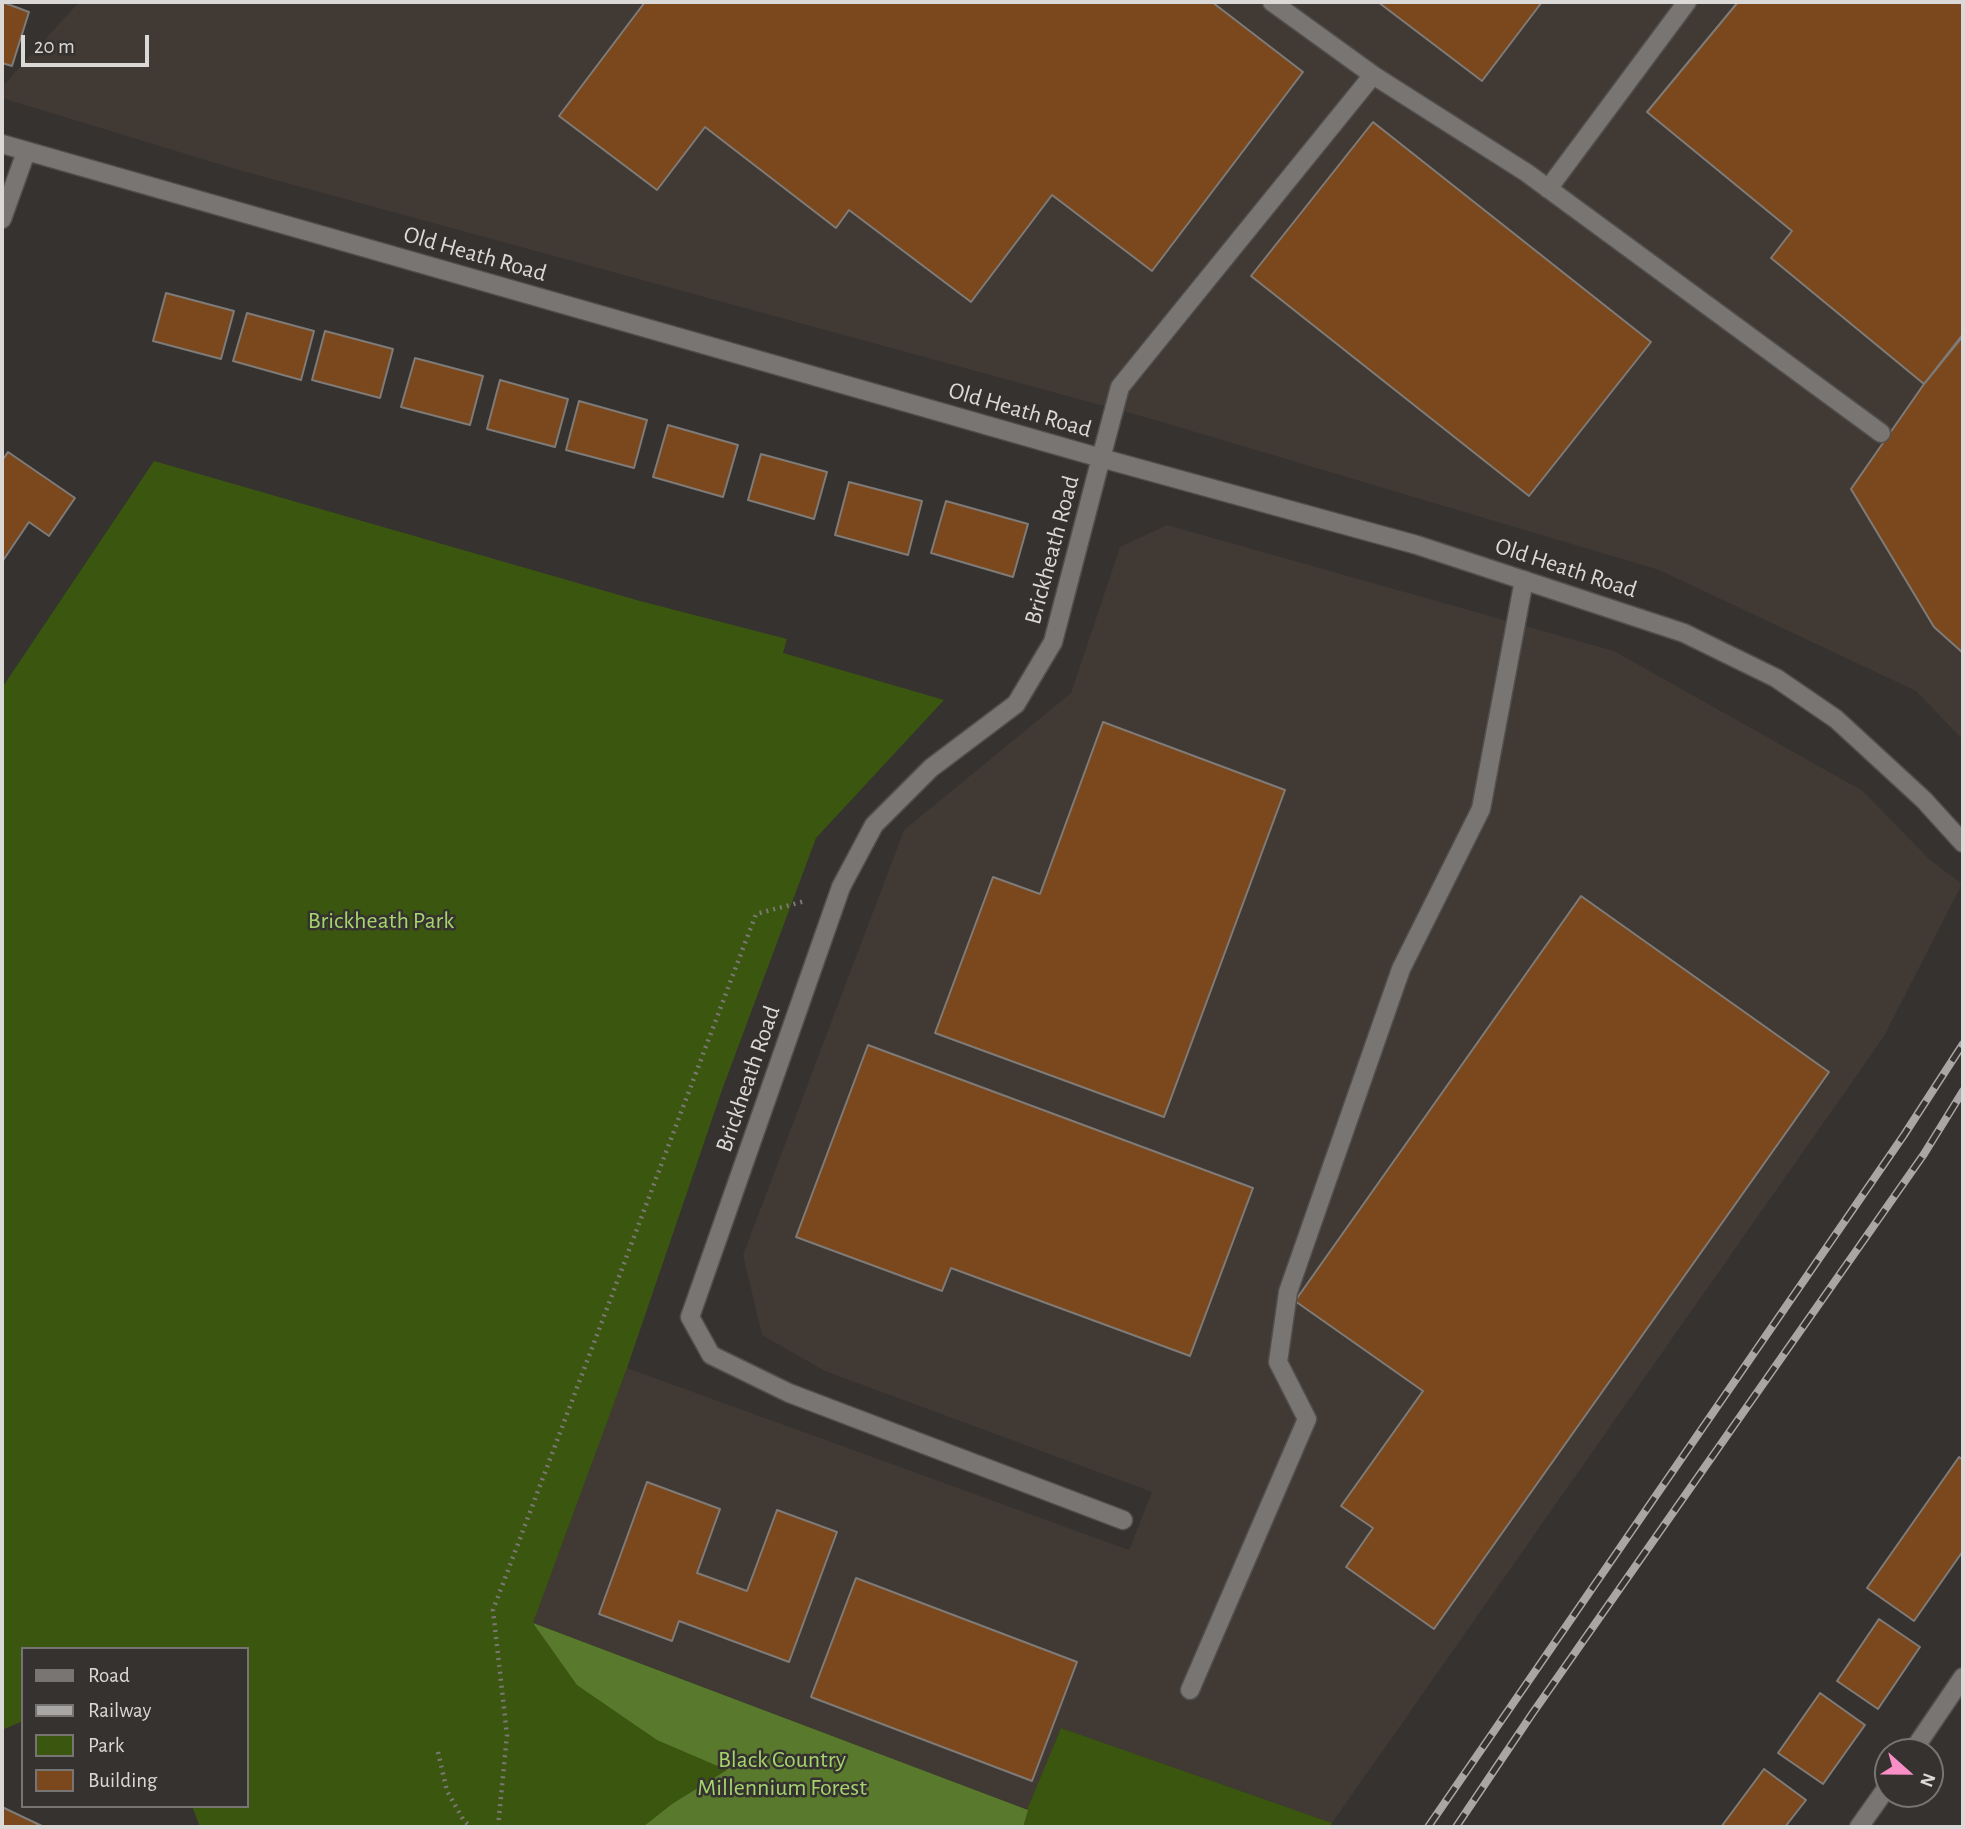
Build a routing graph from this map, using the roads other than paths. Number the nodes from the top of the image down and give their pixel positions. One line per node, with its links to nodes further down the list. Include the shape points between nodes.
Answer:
1 (1272, 2): 3 (street)
2 (1687, 2): 6 (street)
3 (1373, 75): 6 (street); 9 (street, Brickheath Road, via 1120,387)
4 (2, 144): 5 (street, Old Heath Road)
5 (26, 152): 7 (street); 9 (street, Old Heath Road)
6 (1548, 189): 8 (street)
7 (2, 219)
8 (1881, 433)
9 (1101, 458): 10 (street, Old Heath Road, via 1417,545); 12 (street, Brickheath Road, via 1053,642 1016,704 931,768 874,825 842,887 690,1317 711,1355 789,1393)
10 (1524, 580): 11 (street, Old Heath Road, via 1684,634 1776,678 1836,719 1924,800); 14 (street, via 1482,809 1401,969 1287,1292 1278,1362 1307,1419)
11 (1963, 843)
12 (1123, 1520)
13 (1963, 1677): 15 (street)
14 (1190, 1690)
15 (1922, 1738)
16 (1874, 1806): 17 (street)
17 (1860, 1827)

